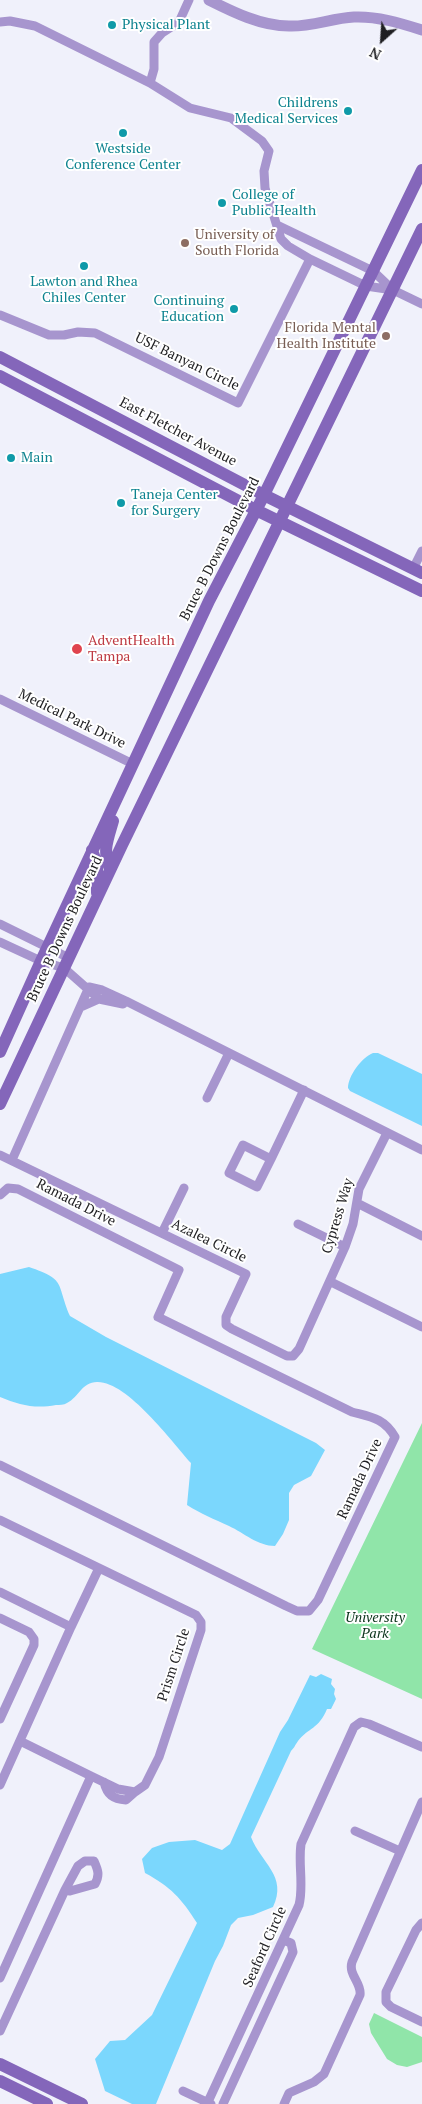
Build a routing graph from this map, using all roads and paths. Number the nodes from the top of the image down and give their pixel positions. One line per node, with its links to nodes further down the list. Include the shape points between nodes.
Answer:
1 (188, 0): 5 (street, via 179,22 154,42 154,69)
2 (209, 0): 4 (street, via 264,23 289,26 323,24 356,17 397,22)
3 (0, 22): 5 (street, via 35,26)
4 (422, 30)
5 (150, 83): 7 (street, via 190,108 231,118 262,141 269,151 264,171 265,188)
6 (422, 170): 10 (main road, Bruce B Downs Boulevard)
7 (277, 225): 9 (street, via 280,239); 10 (street)
8 (422, 229): 12 (main road, Bruce B Downs Boulevard)
9 (310, 259): 11 (street); 14 (street, USF Banyan Circle, via 238,403 95,333 49,335)
10 (372, 271): 11 (main road, Bruce B Downs Boulevard); 12 (street)
11 (366, 286): 12 (street); 17 (main road, Bruce B Downs Boulevard)
12 (393, 290): 13 (street); 18 (main road, Bruce B Downs Boulevard)
13 (422, 304)
14 (0, 315)
15 (0, 357): 17 (main road, East Fletcher Avenue)
16 (0, 376): 19 (main road)
17 (264, 495): 18 (main road, East Fletcher Avenue); 19 (main road, Bruce B Downs Boulevard)
18 (286, 506): 20 (main road, Bruce B Downs Boulevard); 22 (main road, East Fletcher Avenue)
19 (256, 510): 20 (main road); 25 (main road, Bruce B Downs Boulevard, via 209,601)
20 (278, 522): 23 (main road); 28 (main road, Bruce B Downs Boulevard)
21 (422, 551): 22 (street)
22 (418, 571)
23 (422, 591)
24 (0, 699): 25 (street, Medical Park Drive)
25 (133, 764): 26 (main road, Bruce B Downs Boulevard)
26 (122, 787): 27 (main road, Bruce B Downs Boulevard); 28 (main road, via 106,847 105,859)
27 (92, 850): 29 (main road, via 97,865); 32 (main road, Bruce B Downs Boulevard)
28 (110, 869): 29 (main road, Bruce B Downs Boulevard)
29 (97, 898): 34 (main road, Bruce B Downs Boulevard)
30 (0, 924): 32 (street)
31 (0, 942): 33 (street)
32 (47, 947): 33 (main road, Bruce B Downs Boulevard); 34 (street)
33 (40, 961): 34 (street); 39 (main road, Bruce B Downs Boulevard)
34 (67, 963): 35 (street); 43 (main road, Bruce B Downs Boulevard)
35 (89, 988): 36 (street); 37 (street, via 102,990); 38 (street)
36 (99, 999): 37 (street); 38 (street)
37 (131, 1005): 40 (street)
38 (81, 1007): 48 (street)
39 (0, 1052)
40 (230, 1053): 41 (street); 42 (street)
41 (304, 1090): 44 (street); 47 (street)
42 (207, 1098)
43 (0, 1104)
44 (387, 1132): 45 (street); 51 (street, Cypress Way, via 359,1189)
45 (422, 1150)
46 (0, 1154): 48 (street, Azalea Circle)
47 (271, 1159): 47 (street, via 243,1145 228,1172 257,1187)
48 (12, 1160): 53 (street, Azalea Circle)
49 (184, 1188): 53 (street)
50 (0, 1195): 58 (street, Ramada Drive, via 8,1188 18,1189 179,1270 158,1317 352,1412 380,1420 395,1437 318,1600 309,1611 297,1611 286,1606)
51 (357, 1203): 54 (street); 55 (street, Cypress Way)
52 (298, 1224): 55 (street)
53 (162, 1233): 56 (street, Azalea Circle, via 246,1274 226,1317 226,1325 287,1356 293,1356 299,1349)
54 (422, 1236)
55 (345, 1247): 56 (street, Cypress Way)
56 (330, 1282): 57 (street)
57 (422, 1327)
58 (0, 1465)
59 (0, 1520): 60 (street, Prism Circle)
60 (99, 1568): 63 (street); 67 (street, Prism Circle, via 196,1614 201,1630 159,1757 145,1785 126,1800 117,1800 109,1794 104,1782)
61 (0, 1592): 63 (street)
62 (0, 1618): 64 (street, via 29,1632 34,1645)
63 (71, 1627): 65 (street)
64 (0, 1719)
65 (20, 1741): 67 (street, Prism Circle); 68 (street)
66 (422, 1747): 74 (street, Seaford Circle, via 369,1724 361,1722 354,1728 301,1844 300,1900)
67 (91, 1776): 75 (street)
68 (0, 1785)
69 (422, 1802): 71 (street)
70 (355, 1831): 71 (street)
71 (400, 1851): 85 (street, via 352,1962 351,1970 360,1995 324,2074 314,2082 289,2092)
72 (65, 1890): 77 (street)
73 (422, 1923): 76 (street, via 386,1992 386,2002 391,2007)
74 (283, 1940): 83 (street, Seaford Circle); 84 (street, via 291,1944 293,1952)
75 (0, 1978)
76 (422, 2022)
77 (0, 2030)
78 (0, 2064): 82 (main road)
79 (0, 2081): 81 (main road)
80 (183, 2091): 83 (street)
81 (47, 2104)
82 (82, 2104)
83 (209, 2104)
84 (223, 2104)
85 (284, 2104)

